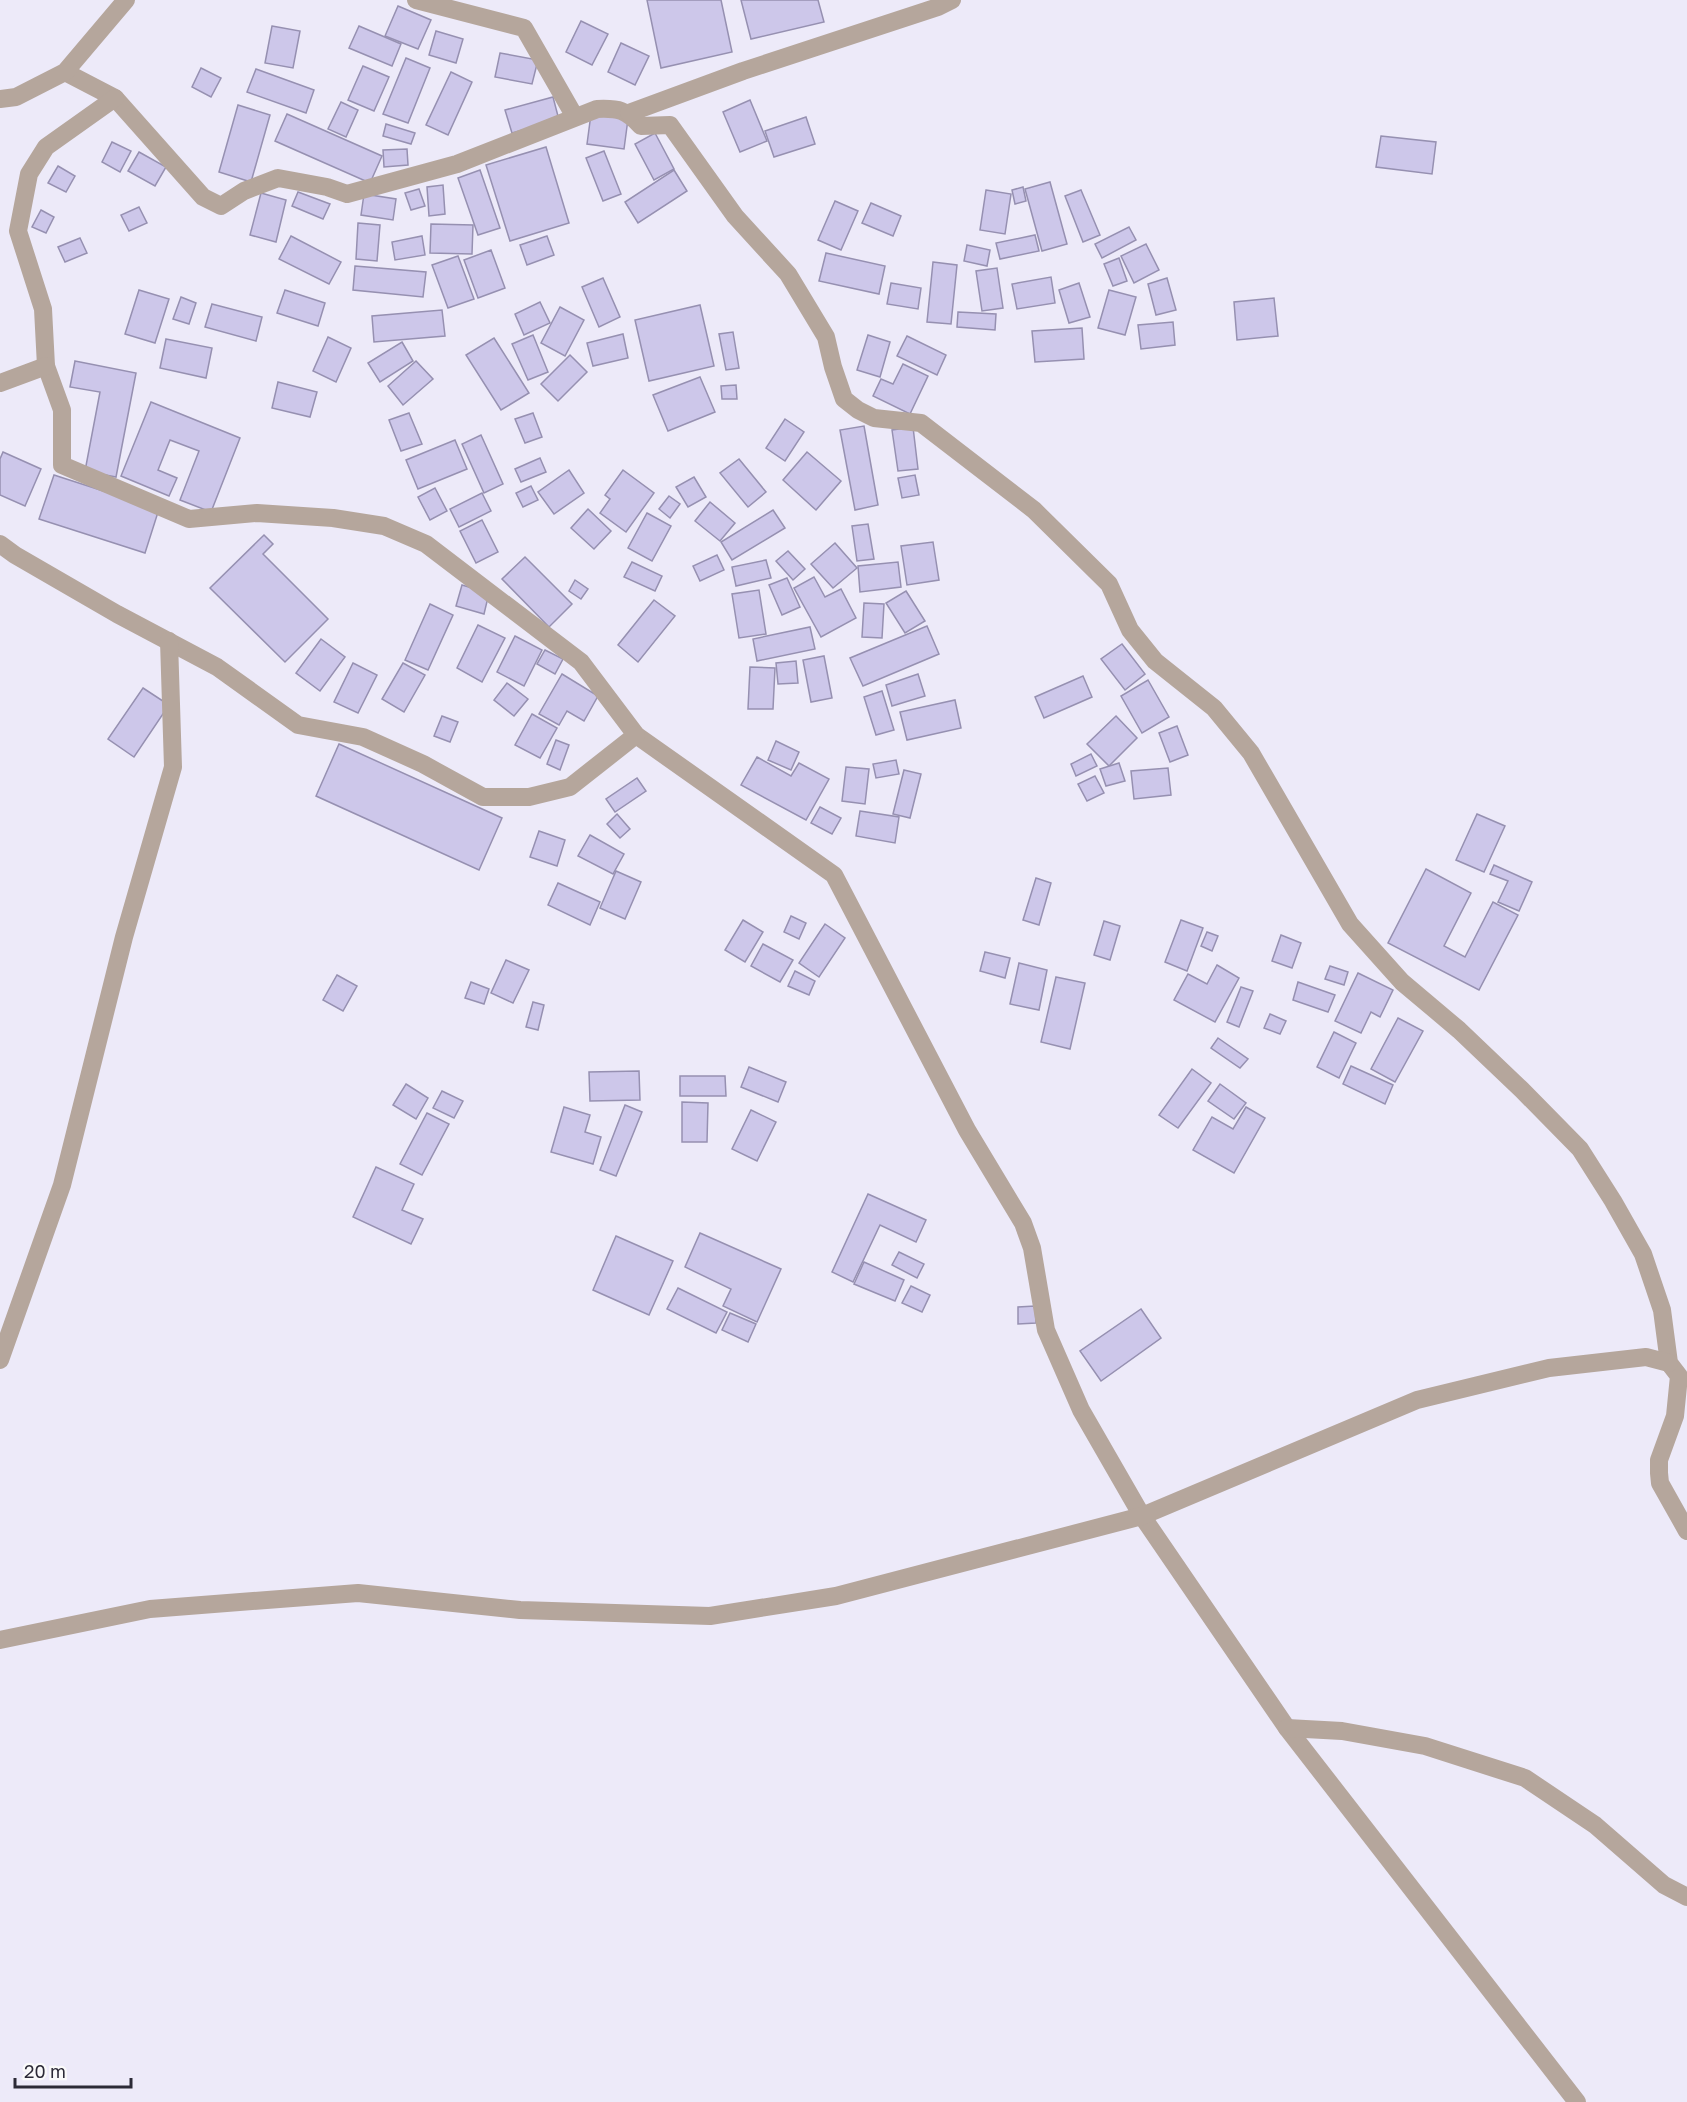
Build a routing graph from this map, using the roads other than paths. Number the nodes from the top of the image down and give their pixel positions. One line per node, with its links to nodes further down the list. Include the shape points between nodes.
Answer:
1 (126, 0): 4 (street)
2 (416, 0): 8 (street, via 524,28)
3 (942, 2): 7 (street)
4 (65, 72): 5 (street); 6 (street, via 16,97)
5 (116, 98): 8 (street, via 203,197 221,206 244,191 278,178 347,194 457,164); 9 (street, via 46,147 29,174 18,231 43,309)
6 (0, 99)
7 (629, 113): 8 (street, via 615,108 597,109); 15 (street, via 641,126 670,125 735,216 788,274 826,337 844,399 874,418 921,423 1034,510 1109,584 1130,630 1155,661 1214,708 1251,753 1350,924 1402,982 1459,1030 1580,1149 1643,1254 1662,1310)
8 (575, 117)
9 (46, 366): 10 (street); 13 (street, via 62,410 62,465 189,519 256,513 333,518 384,526 426,544 581,662)
10 (0, 382)
11 (0, 544): 12 (street)
12 (169, 641): 13 (street, via 218,667 298,725 363,736 483,797 530,796 570,787); 14 (street, via 173,767 124,937 62,1185)
13 (636, 735): 16 (street, via 834,875 967,1130 1023,1223 1032,1248 1046,1330 1081,1410)
14 (0, 1360)
15 (1669, 1363): 16 (street, via 1646,1357 1549,1368 1417,1400); 17 (street, via 1679,1376 1675,1416 1659,1460 1660,1484)
16 (1142, 1516): 18 (street, via 836,1596 710,1616 520,1610 358,1593 150,1609); 19 (street)
17 (1687, 1531)
18 (0, 1640)
19 (1287, 1728): 20 (street, via 1342,1731 1425,1746 1525,1778 1595,1825 1664,1885); 21 (street)
20 (1687, 1897)
21 (1577, 2102)

